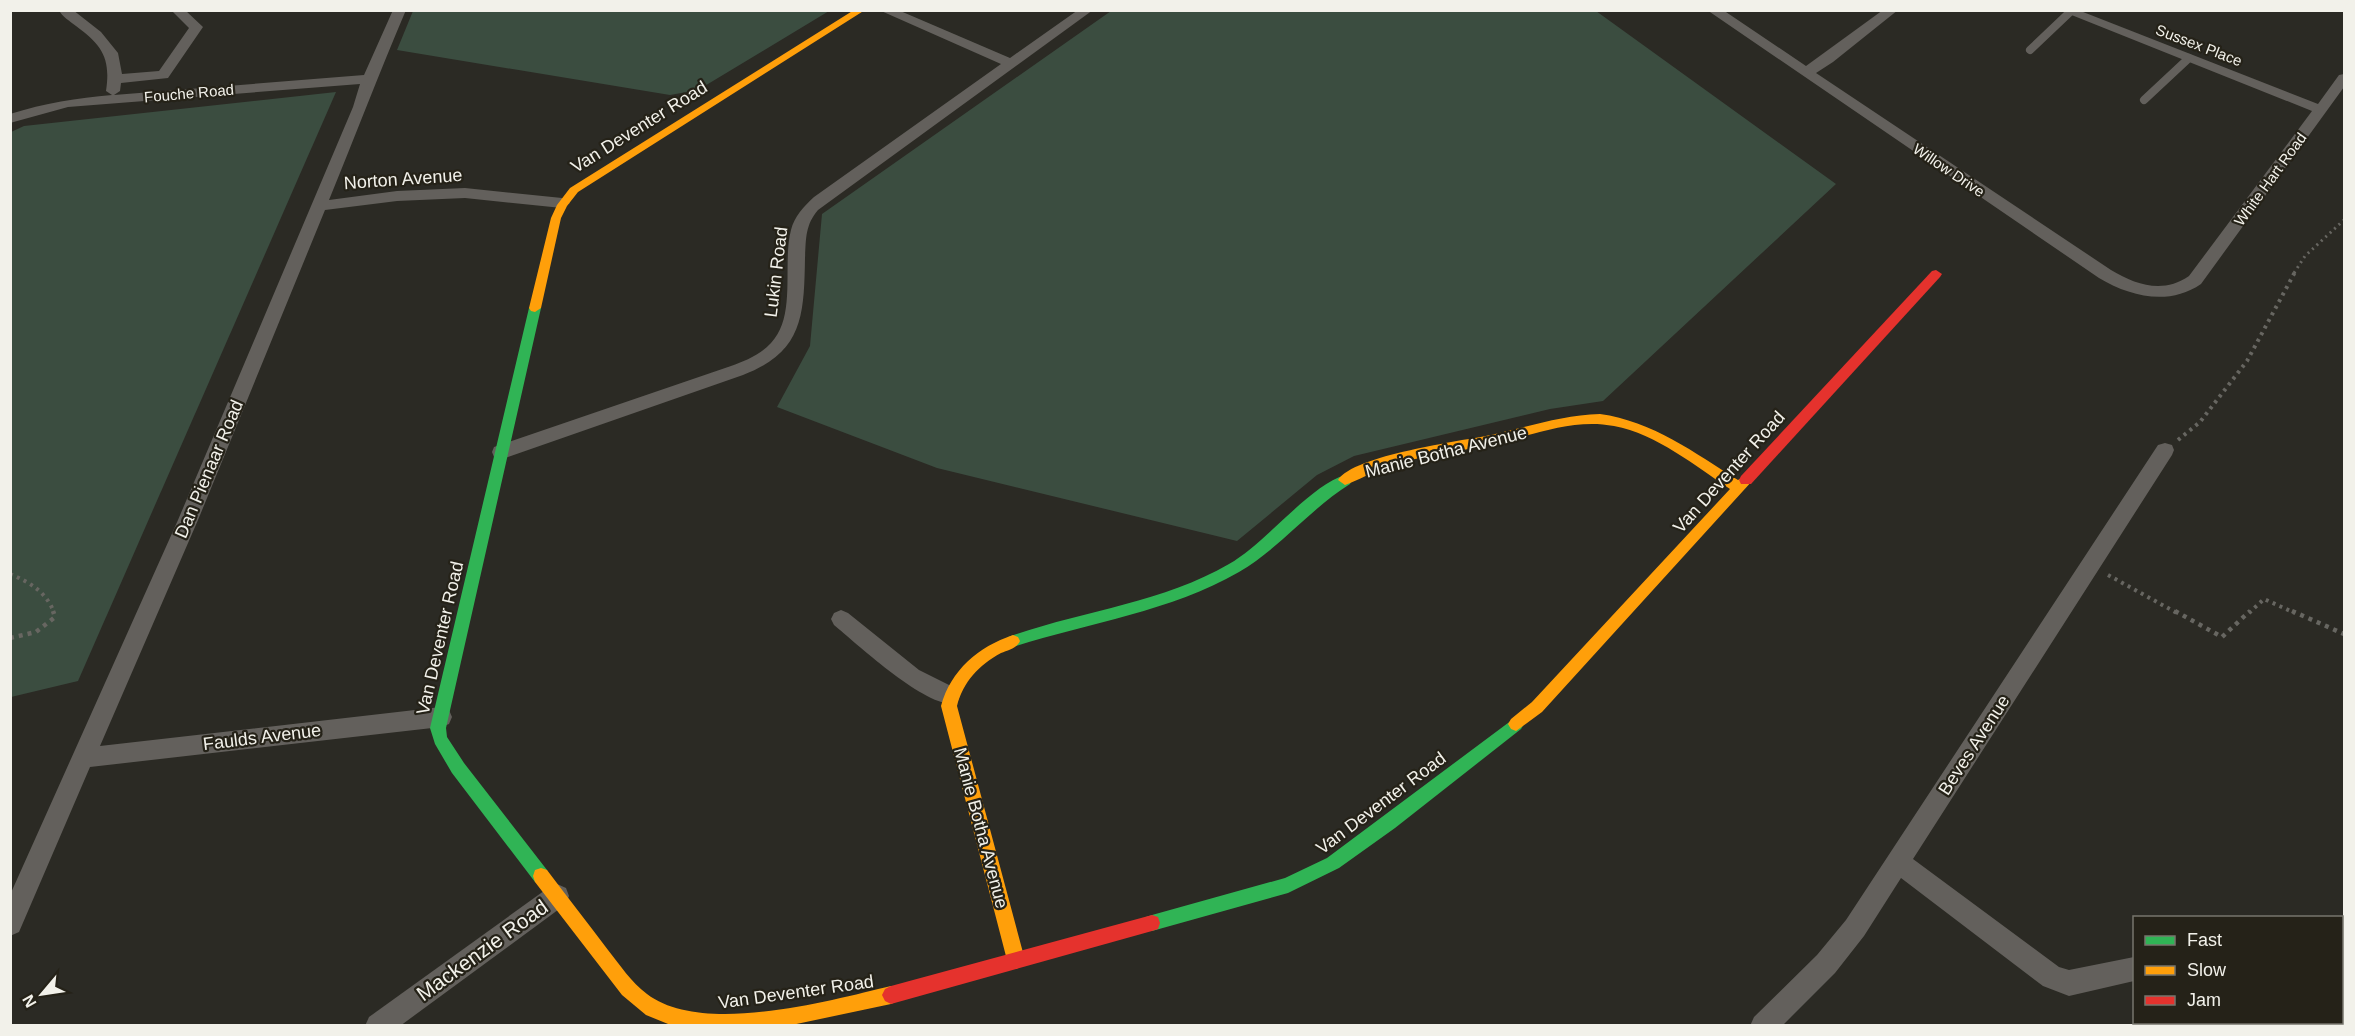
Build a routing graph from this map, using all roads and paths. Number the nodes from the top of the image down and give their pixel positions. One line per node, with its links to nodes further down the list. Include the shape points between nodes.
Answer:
1 (177, 10): 14 (street, via 196,27)
2 (400, 10): 16 (street, Dan Pienaar Road)
3 (861, 10): 23 (street, Van Deventer Road, via 586,181)
4 (885, 10): 12 (street)
5 (1087, 10): 12 (street, Lukin Road)
6 (1713, 10): 13 (street, Willow Drive)
7 (1892, 10): 13 (street)
8 (65, 11): 17 (street, via 104,40 114,60)
9 (2068, 11): 10 (lane); 11 (street, Sussex Place)
10 (2030, 50)
11 (2188, 58): 20 (lane); 21 (street, Sussex Place)
12 (1012, 64): 29 (street, Lukin Road, via 810,210 798,233 790,325 769,355 728,374)
13 (1805, 73): 27 (street, Willow Drive, via 2111,279 2157,292 2180,290)
14 (163, 75): 17 (street); 18 (street)
15 (2344, 78): 21 (street, White Hart Road)
16 (369, 79): 18 (street, Fouche Road); 24 (street, Dan Pienaar Road)
17 (116, 80): 19 (street)
18 (149, 97): 19 (street, Fouche Road)
19 (111, 100): 22 (street, Fouche Road, via 53,106)
20 (2144, 100)
21 (2321, 110): 27 (street, White Hart Road)
22 (10, 119)
23 (561, 203): 24 (street, Norton Avenue, via 465,193 397,196); 29 (street, Van Deventer Road)
24 (319, 206): 38 (street, Dan Pienaar Road)
25 (2344, 220): 28 (path, via 2305,256 2247,361 2200,422)
26 (1936, 274): 30 (street, Van Deventer Road)
27 (2195, 280)
28 (2165, 450): 31 (street, Beves Avenue)
29 (501, 452): 37 (street, Van Deventer Road)
30 (1739, 488): 36 (street, Manie Botha Avenue, via 1636,428 1605,418 1568,422 1388,463 1334,486 1228,572 1000,646 978,659); 42 (street, Van Deventer Road, via 1537,707 1333,863 1288,885)
31 (2090, 565): 34 (path, via 2222,637 2264,599); 39 (street, Beves Avenue)
32 (10, 574): 35 (path, via 46,597 55,617 36,632)
33 (841, 619): 36 (street, via 911,676)
34 (2344, 634)
35 (10, 638)
36 (949, 696): 42 (street, Manie Botha Avenue)
37 (441, 717): 38 (street, Faulds Avenue); 40 (street, Van Deventer Road, via 440,739 448,754)
38 (83, 758): 41 (street, Dan Pienaar Road)
39 (1899, 862): 43 (street, via 2052,977 2069,983); 45 (street, Beves Avenue, via 1841,945)
40 (557, 896): 42 (street, Van Deventer Road, via 641,1002 671,1017 703,1022 748,1020 859,1003); 44 (street, Mackenzie Road)
41 (10, 924)
42 (1016, 960)
43 (2133, 969)
44 (378, 1026)
45 (1763, 1026)

